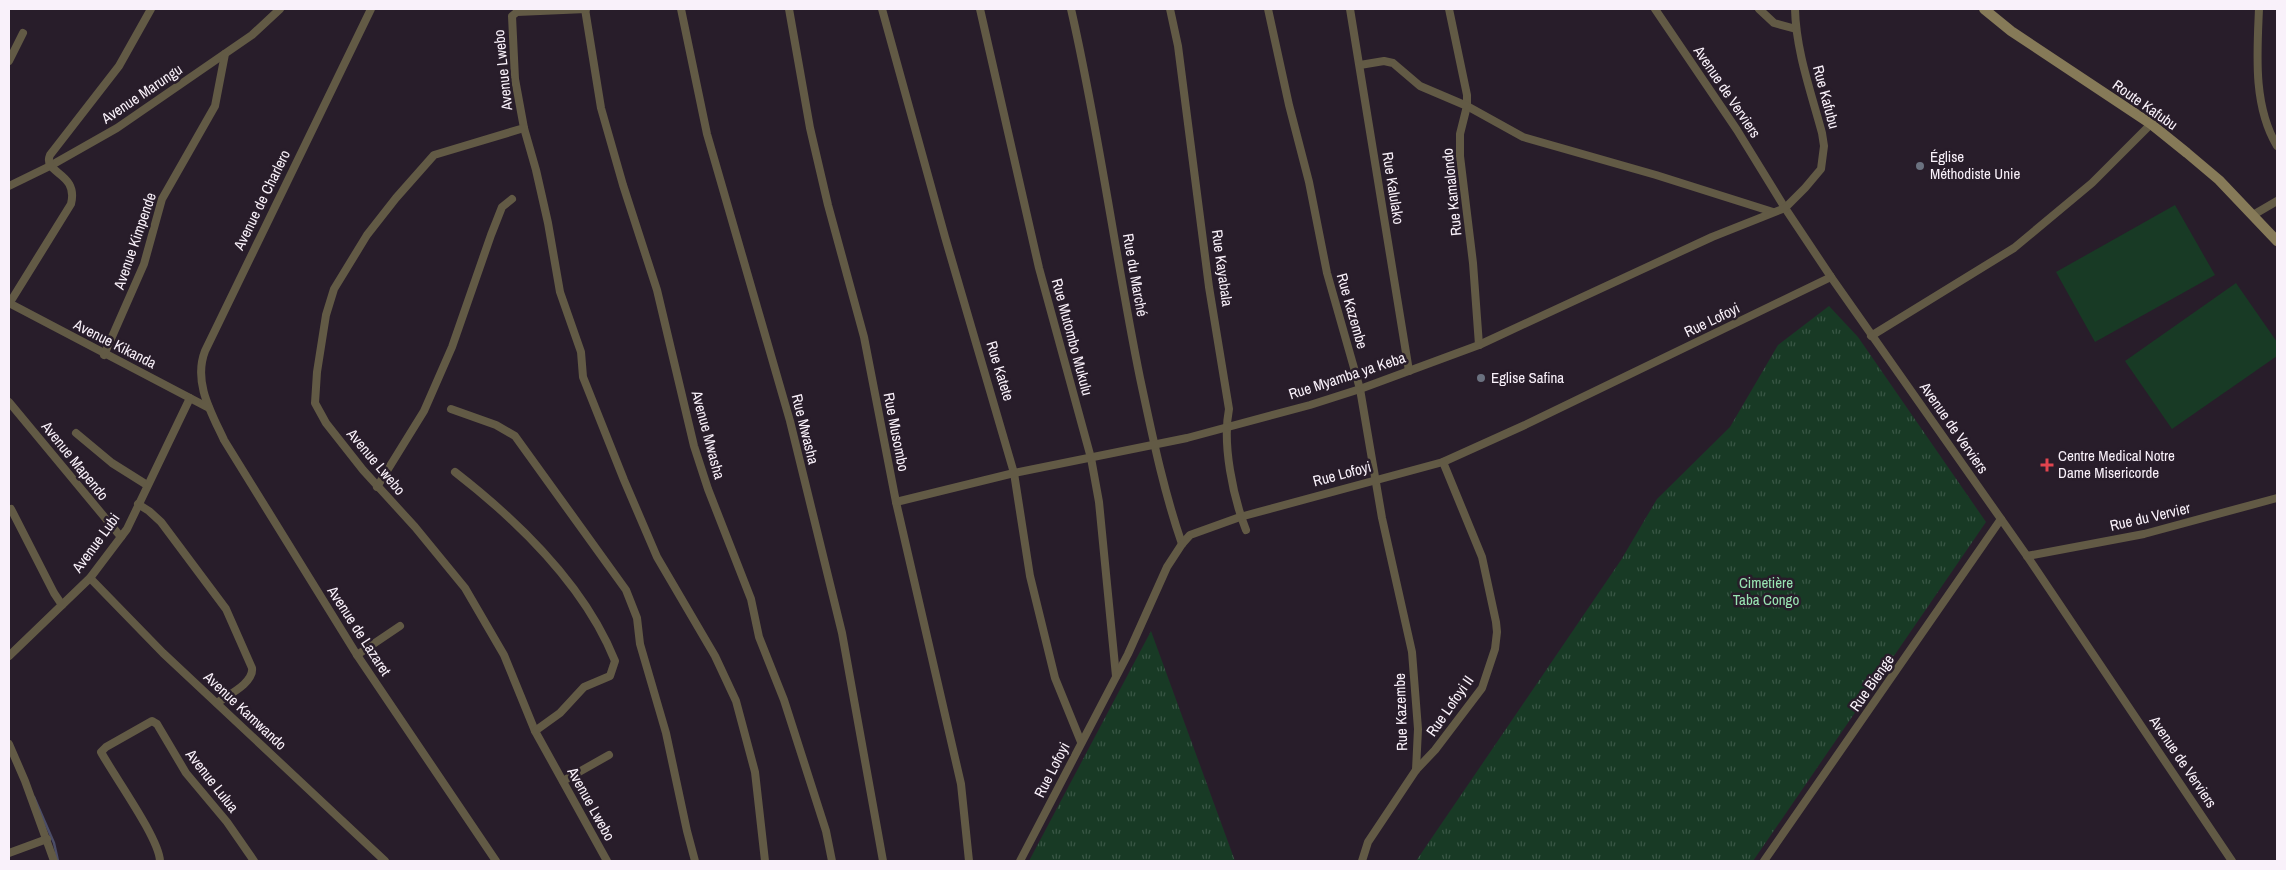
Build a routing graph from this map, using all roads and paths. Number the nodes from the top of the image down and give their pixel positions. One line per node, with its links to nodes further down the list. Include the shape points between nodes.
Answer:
1 (151, 9): 28 (street, via 119,66 50,155)
2 (280, 9): 21 (street, Avenue Marungu, via 262,28)
3 (371, 9): 45 (street, Avenue de Charlero, via 201,360 200,375)
4 (586, 9): 26 (street, Avenue Lwebo, via 517,12 512,16 515,79); 90 (street, Avenue Mwasha, via 601,108 657,290 694,446 751,599 759,637 789,717 826,831)
5 (681, 9): 91 (street, Rue Mwasha, via 706,134 790,421 840,624)
6 (789, 9): 58 (street, Rue Musombo, via 810,128 864,337)
7 (882, 9): 53 (street, Rue Katete)
8 (980, 9): 50 (street, Rue Mutombo Mukulu, via 1039,268)
9 (1071, 9): 49 (street, Rue du Marché)
10 (1170, 9): 47 (street, Rue Kayabala, via 1178,46 1229,409)
11 (1268, 9): 42 (street, Rue Kazembe, via 1327,273)
12 (1350, 9): 23 (street, Rue Kalulako)
13 (1449, 9): 24 (street, Rue Kamalondo, via 1463,67)
14 (1655, 9): 32 (street, Avenue de Verviers, via 1737,130)
15 (1759, 9): 19 (street, via 1774,23)
16 (1796, 9): 19 (street, Rue Kafubu)
17 (1984, 9): 25 (main road, Route Kafubu, via 2054,62)
18 (2258, 9): 27 (street, via 2261,109)
19 (1796, 29): 32 (street, Rue Kafubu, via 1822,133 1823,159 1821,169)
20 (23, 33): 22 (street)
21 (225, 54): 28 (street, Avenue Marungu, via 117,128); 40 (street, Avenue Kimpende, via 215,106 162,198 144,264)
22 (9, 61)
23 (1360, 65): 24 (street, via 1384,61 1393,63 1420,86); 41 (street, Rue Kalulako)
24 (1467, 106): 33 (street, via 1539,143); 39 (street, Rue Kamalondo, via 1460,134 1460,156)
25 (2150, 124): 34 (main road, Route Kafubu, via 2219,180); 38 (street, via 2092,184 2014,248)
26 (524, 128): 56 (street, Avenue Lwebo, via 438,153 429,159 367,235 334,289 326,315 315,403 326,423); 89 (street, Avenue Lwebo, via 548,223 558,285 581,352 586,387 657,557 715,656 736,701 755,772)
27 (2277, 146)
28 (50, 166): 29 (street, Avenue Marungu); 37 (street, via 71,184 71,204)
29 (9, 186)
30 (512, 199): 56 (street, via 502,207 452,347 424,411)
31 (2277, 201): 34 (street)
32 (1784, 208): 33 (street, Rue Myamba ya Keba); 36 (street, Avenue de Verviers)
33 (1773, 212): 39 (street, Rue Myamba ya Keba)
34 (2253, 215): 35 (main road, Route Kafubu)
35 (2277, 241)
36 (1831, 277): 38 (street, Avenue de Verviers); 51 (street, Rue Lofoyi)
37 (9, 304): 40 (street, Avenue Kikanda)
38 (1871, 336): 62 (street, Avenue de Verviers)
39 (1479, 345): 41 (street, Rue Myamba ya Keba)
40 (104, 355): 43 (street, Avenue Kikanda)
41 (1409, 371): 42 (street, Rue Myamba ya Keba)
42 (1360, 390): 47 (street, Rue Myamba ya Keba); 54 (street, Rue Kazembe)
43 (190, 398): 45 (street, Avenue Kikanda); 55 (street, Avenue Lubi)
44 (9, 402): 64 (street, Avenue Mapendo)
45 (209, 408): 70 (street, Avenue de Lazaret, via 224,440)
46 (451, 410): 88 (street, via 496,425 515,436 626,590 637,618 640,644 666,733)
47 (1226, 427): 49 (street, Rue Myamba ya Keba); 61 (street, Rue Kayabala)
48 (76, 434): 55 (street, via 112,463)
49 (1153, 445): 50 (street, Rue Myamba ya Keba); 65 (street, Rue du Marché)
50 (1092, 458): 53 (street, Rue Myamba ya Keba); 72 (street, Rue Mutombo Mukulu)
51 (1443, 462): 54 (street, Rue Lofoyi); 78 (street, Rue Lofoyi II, via 1482,557 1497,632 1488,674 1477,696 1436,750)
52 (455, 472): 74 (street, via 488,498 531,540 577,592 616,662 610,676 584,687 560,713)
53 (1014, 473): 58 (street, Rue Myamba ya Keba); 75 (street, Rue Katete, via 1030,576 1055,678)
54 (1375, 480): 61 (street, Rue Lofoyi); 78 (street, Rue Kazembe, via 1412,652 1418,730)
55 (147, 485): 59 (street, Avenue Lubi)
56 (377, 487): 74 (street, Avenue Lwebo, via 465,588 504,655)
57 (2277, 498): 66 (street, Rue du Vervier, via 2144,534)
58 (896, 502): 92 (street, Rue Musombo, via 961,784)
59 (138, 504): 64 (street, Avenue Lubi); 73 (street, via 161,522 226,609 252,668 249,680)
60 (11, 509): 68 (street)
61 (1240, 516): 63 (street, Rue Kayabala); 65 (street, Rue Lofoyi, via 1198,531)
62 (2001, 520): 66 (street, Avenue de Verviers); 95 (street, Rue Bienge)
63 (1246, 530)
64 (121, 537): 67 (street, Avenue Lubi)
65 (1182, 544): 72 (street, Rue Lofoyi, via 1154,594)
66 (2027, 556): 96 (street, Avenue de Verviers)
67 (90, 578): 68 (street, Avenue Lubi); 73 (street, Avenue Kamwando)
68 (62, 605): 71 (street, Avenue Lubi)
69 (400, 626): 70 (street)
70 (356, 655): 86 (street, Avenue de Lazaret)
71 (9, 656)
72 (1116, 676): 75 (street, Rue Lofoyi)
73 (216, 703): 85 (street, Avenue Kamwando)
74 (535, 731): 79 (street, Avenue Lwebo)
75 (1081, 742): 93 (street, Rue Lofoyi)
76 (9, 744): 80 (street)
77 (609, 755): 79 (street)
78 (1416, 770): 94 (street, Rue Lofoyi II, via 1368,842)
79 (563, 781): 87 (street, Avenue Lwebo)
80 (47, 839): 81 (street); 82 (street)
81 (9, 853)
82 (54, 861)
83 (160, 861): 84 (street, Avenue Lulua, via 152,837 101,752 106,746 154,721 186,773)
84 (254, 861)
85 (385, 861)
86 (496, 861)
87 (606, 861)
88 (695, 861)
89 (765, 861)
90 (832, 861)
91 (884, 861)
92 (969, 861)
93 (1020, 861)
94 (1362, 861)
95 (1764, 861)
96 (2232, 861)

